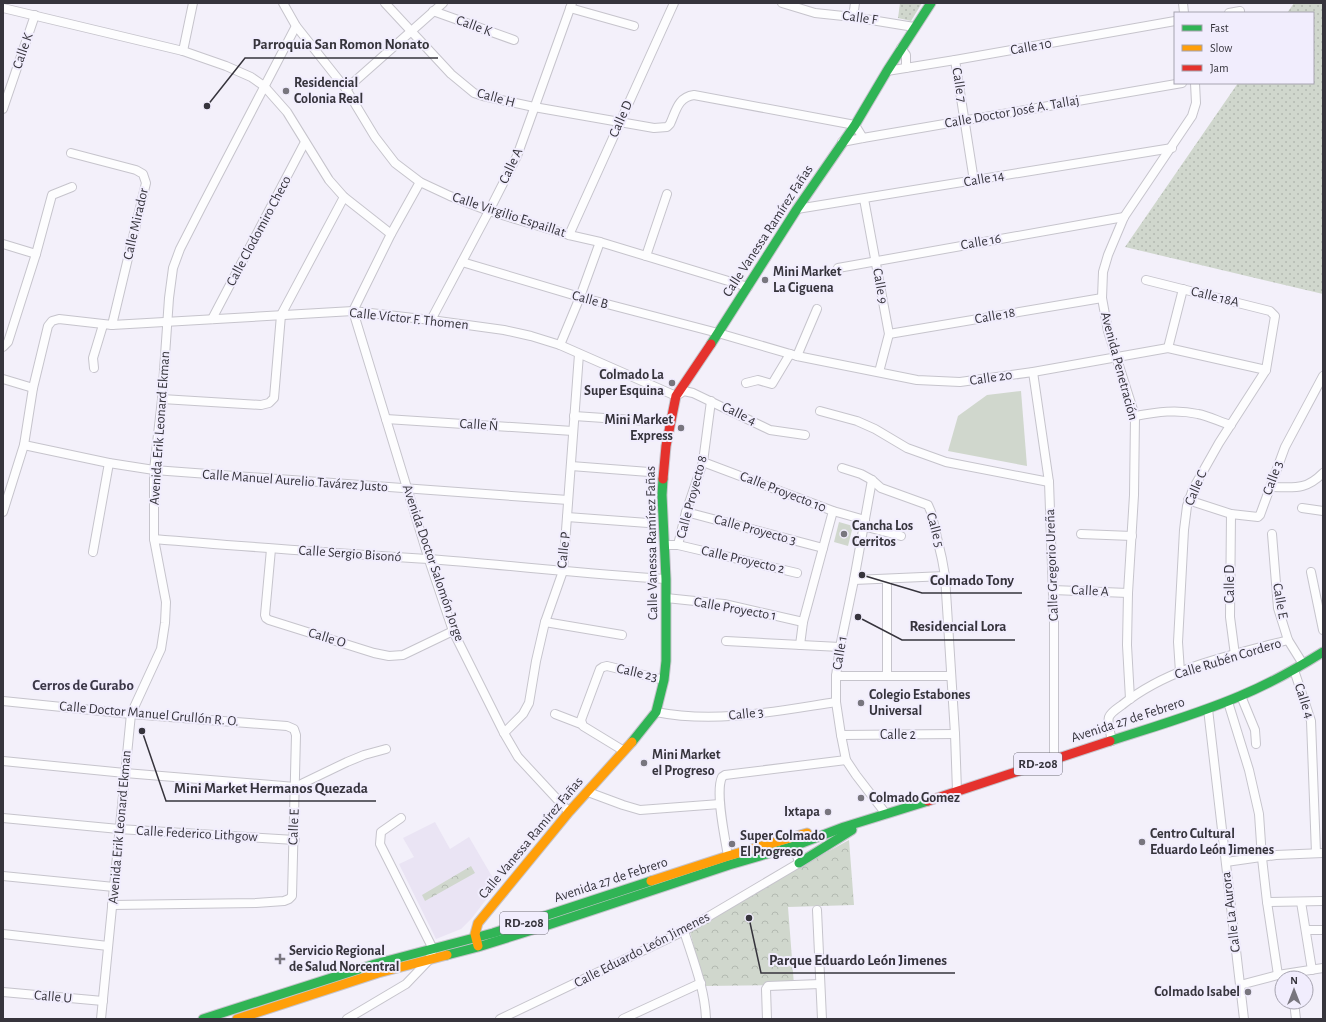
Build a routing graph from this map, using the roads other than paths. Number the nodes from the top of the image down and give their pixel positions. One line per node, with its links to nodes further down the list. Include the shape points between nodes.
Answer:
1 (193, 3): 23 (street)
2 (283, 3): 17 (street, Calle Virgilio Espaillat)
3 (385, 3): 20 (street, Calle H)
4 (443, 3): 11 (street)
5 (674, 3): 34 (street, Calle D)
6 (782, 3): 15 (street, Calle F, via 814,13)
7 (855, 3): 15 (street)
8 (931, 3): 19 (main road, Calle Vanessa Ramírez Fañas)
9 (571, 6): 18 (street); 31 (street, Calle A)
10 (3, 8): 14 (street)
11 (433, 11): 20 (street); 21 (street, Calle K)
12 (1240, 11): 13 (street)
13 (1234, 12)
14 (35, 15): 23 (street); 32 (street, Calle K)
15 (853, 17): 19 (street, Calle F)
16 (1174, 21): 24 (street, Calle 10)
17 (296, 26): 29 (street, Avenida Erik Leonard Ekman); 30 (street, Calle Virgilio Espaillat)
18 (634, 26)
19 (914, 27): 22 (main road, Calle Vanessa Ramírez Fañas)
20 (410, 31): 30 (street); 31 (street, Calle H, via 451,74 474,93)
21 (514, 40)
22 (901, 48): 25 (street, via 906,55); 26 (main road, Calle Vanessa Ramírez Fañas)
23 (183, 51): 29 (street, via 226,66)
24 (955, 60): 25 (street, Calle 10); 33 (street, Calle 7)
25 (906, 68): 26 (street, Calle 10)
26 (887, 70): 35 (main road, Calle Vanessa Ramírez Fañas)
27 (1176, 84): 33 (street, Calle Doctor José A. Tallaj)
28 (1195, 84): 39 (street, Avenida Penetración, via 1195,110)
29 (264, 86): 37 (street, via 286,112); 69 (street, Avenida Erik Leonard Ekman, via 180,249 173,268)
30 (346, 89): 42 (street, Calle Virgilio Espaillat, via 376,137 396,163)
31 (534, 107): 34 (street, Calle H); 48 (street, Calle A, via 517,156)
32 (3, 108)
33 (965, 121): 36 (street, Calle Doctor José A. Tallaj); 41 (street, Calle 7)
34 (620, 122): 35 (street, Calle H, via 654,128 667,127 682,100 686,96 694,96); 51 (street, Calle D)
35 (855, 125): 36 (street); 38 (main road, Calle Vanessa Ramírez Fañas)
36 (863, 138): 38 (street, Calle Doctor José A. Tallaj)
37 (305, 142): 45 (street, via 329,180); 67 (street, Calle Clodomiro Checo)
38 (842, 142): 47 (main road, Calle Vanessa Ramírez Fañas)
39 (1172, 148): 41 (street, Calle 14); 49 (street, Avenida Penetración)
40 (71, 152): 72 (street, Calle Mirador, via 136,170 143,174 146,183)
41 (974, 181): 46 (street, Calle 14)
42 (420, 182): 48 (street, Calle Virgilio Espaillat); 50 (street)
43 (72, 187): 54 (street, via 52,195)
44 (667, 194): 55 (street)
45 (344, 198): 50 (street); 66 (street)
46 (864, 199): 47 (street, Calle 14); 56 (street, Calle 9)
47 (797, 209): 60 (main road, Calle Vanessa Ramírez Fañas)
48 (489, 211): 51 (street, Calle Virgilio Espaillat); 57 (street, Calle A)
49 (1124, 217): 56 (street, Calle 16); 63 (street, Avenida Penetración, via 1103,272)
50 (391, 234): 65 (street)
51 (569, 235): 52 (street, Calle Virgilio Espaillat)
52 (600, 242): 55 (street, Calle Virgilio Espaillat); 62 (street)
53 (3, 244): 54 (street)
54 (36, 254): 76 (street, via 8,342)
55 (646, 256): 60 (street, Calle Virgilio Espaillat)
56 (876, 261): 58 (street, Calle 16); 74 (street, Calle 9)
57 (462, 262): 62 (street, Calle B); 68 (street, Calle A)
58 (838, 268)
59 (1146, 280): 61 (street, Calle 18A)
60 (748, 287): 73 (main road, Calle Vanessa Ramírez Fañas)
61 (1184, 289): 70 (street, Calle 18A, via 1270,311 1275,316); 77 (street)
62 (580, 298): 73 (street, Calle B); 75 (street)
63 (1102, 298): 74 (street, Calle 18); 80 (street, Avenida Penetración)
64 (817, 308): 79 (street)
65 (353, 311): 66 (street, Calle Víctor F. Thomen); 68 (street, Calle Víctor F. Thomen); 95 (street, Avenida Doctor Salomón Jorge)
66 (281, 315): 67 (street, Calle Víctor F. Thomen); 90 (street, via 274,398 269,403 261,405)
67 (212, 319): 69 (street, Calle Víctor F. Thomen)
68 (431, 320): 75 (street, Calle Víctor F. Thomen, via 517,332)
69 (167, 322): 72 (street, Calle Víctor F. Thomen); 90 (street, Avenida Erik Leonard Ekman)
70 (1274, 322): 82 (street, Calle C)
71 (103, 325): 72 (street, Calle Víctor F. Thomen); 81 (street, via 93,358); 88 (street, Calle Víctor F. Thomen, via 59,319 52,321 48,326)
72 (112, 325)
73 (718, 333): 79 (street, Calle 20); 89 (main road, Calle Vanessa Ramírez Fañas)
74 (889, 334): 83 (street, Calle 9)
75 (560, 345): 78 (street, Calle Víctor F. Thomen)
76 (3, 347)
77 (1168, 348): 80 (street, Calle 20); 82 (street, Calle 20)
78 (579, 354): 89 (street, Calle Víctor F. Thomen); 93 (street, Calle P)
79 (793, 355): 83 (street, Calle 20); 87 (street, via 772,384 758,380)
80 (1116, 358): 84 (street, Calle 20); 94 (street, Avenida Penetración)
81 (94, 368)
82 (1266, 370): 97 (street, Calle C)
83 (879, 372): 84 (street, Calle 20, via 917,380 960,382)
84 (1033, 372): 109 (street, Calle Gregorio Ureña)
85 (1323, 376): 110 (street, Calle 3, via 1285,447)
86 (3, 379): 88 (street)
87 (746, 383)
88 (33, 388): 100 (street)
89 (676, 396): 91 (street, Calle 4, via 689,391); 128 (main road, Calle Vanessa Ramírez Fañas, via 666,446 662,495)
90 (162, 399): 105 (street, Avenida Erik Leonard Ekman)
91 (711, 401): 99 (street, Calle 4, via 770,430); 101 (street, Calle Proyecto 8)
92 (820, 411): 109 (street, via 857,421 907,448 946,462)
93 (574, 416): 96 (street); 98 (street, Calle P)
94 (1135, 416): 97 (street, via 1158,412 1188,412); 126 (street, Avenida Penetración)
95 (386, 419): 98 (street, Calle Ñ); 111 (street, Avenida Doctor Salomón Jorge)
96 (649, 421)
97 (1231, 425): 113 (street, Calle C)
98 (573, 431): 103 (street, Calle P)
99 (805, 435)
100 (24, 445): 102 (street, Calle Manuel Aurelio Tavárez Justo); 117 (street)
101 (703, 462): 115 (street, Calle Proyecto 10); 118 (street, Calle Proyecto 8)
102 (109, 463): 105 (street, Calle Manuel Aurelio Tavárez Justo); 132 (street)
103 (571, 466): 106 (street); 112 (street, Calle P)
104 (842, 468): 108 (street, Calle 5)
105 (154, 470): 111 (street, Calle Manuel Aurelio Tavárez Justo); 127 (street, Avenida Erik Leonard Ekman)
106 (649, 472)
107 (1323, 473): 110 (street, via 1312,483 1303,486)
108 (872, 480): 122 (street, Calle 1); 137 (street, Calle 5, via 881,488 928,505)
109 (1049, 482): 141 (street, Calle Gregorio Ureña)
110 (1270, 487): 119 (street, Calle 3, via 1258,517)
111 (408, 489): 112 (street, Calle Manuel Aurelio Tavárez Justo); 133 (street, Avenida Doctor Salomón Jorge)
112 (568, 500): 120 (street, Calle P)
113 (1188, 500): 119 (street, Calle 3); 157 (street, Calle C, via 1178,642)
114 (1302, 508): 116 (street)
115 (833, 511): 122 (street, Calle Proyecto 10); 130 (street)
116 (1323, 511)
117 (3, 512)
118 (686, 512): 129 (street, Calle Proyecto 8); 130 (street, Calle Proyecto 3)
119 (1232, 514): 154 (street, Calle D, via 1230,617)
120 (567, 517): 121 (street); 134 (street, Calle P)
121 (648, 523)
122 (864, 523): 125 (street, Calle Proyecto 10); 140 (street, Calle 1)
123 (1081, 534): 126 (street)
124 (1272, 534): 149 (street, Calle E, via 1278,608)
125 (901, 536)
126 (1132, 536): 142 (street, Avenida Penetración)
127 (154, 539): 131 (street, Calle Sergio Bisonó); 169 (street, Avenida Erik Leonard Ekman, via 166,602 165,622 161,649)
128 (664, 545): 129 (street, Calle Proyecto 2); 138 (main road, Calle Vanessa Ramírez Fañas)
129 (678, 545): 136 (street, Calle Proyecto 2)
130 (823, 548): 145 (street)
131 (271, 549): 133 (street, Calle Sergio Bisonó); 147 (street, Calle O, via 265,615 270,620 389,656 403,655)
132 (93, 552)
133 (429, 560): 134 (street, Calle Sergio Bisonó); 147 (street, Avenida Doctor Salomón Jorge)
134 (563, 571): 138 (street, Calle Sergio Bisonó); 144 (street, Calle P)
135 (1311, 572): 146 (street)
136 (797, 573)
137 (945, 576): 139 (street); 160 (street, Calle 5)
138 (666, 579): 143 (main road, Calle Vanessa Ramírez Fañas)
139 (887, 579): 140 (street); 159 (street)
140 (854, 580): 152 (street, Calle 1)
141 (1053, 590): 142 (street, Calle A); 180 (street, Calle Gregorio Ureña)
142 (1128, 593): 163 (street, Avenida Penetración)
143 (666, 598): 145 (street, Calle Proyecto 1, via 724,604); 161 (main road, Calle Vanessa Ramírez Fañas)
144 (545, 622): 148 (street); 173 (street, Calle P, via 529,703 523,714)
145 (803, 622): 151 (street)
146 (1323, 630)
147 (453, 631): 173 (street, Avenida Doctor Salomón Jorge)
148 (622, 634)
149 (1288, 640): 154 (street, Calle Rubén Cordero); 155 (street, Calle E)
150 (726, 641): 151 (street)
151 (800, 645): 152 (street)
152 (840, 647): 158 (street, Calle 1)
153 (1323, 652): 155 (main road, Avenida 27 de Febrero / RD-208)
154 (1234, 654): 157 (street, Calle Rubén Cordero)
155 (1304, 664): 156 (main road, Avenida 27 de Febrero / RD-208)
156 (1294, 670): 162 (main road, Avenida 27 de Febrero / RD-208); 196 (street, Calle 4, via 1311,721)
157 (1180, 672): 163 (street, Calle Rubén Cordero)
158 (836, 676): 159 (street); 165 (street, Calle 1)
159 (887, 676): 160 (street)
160 (951, 676): 174 (street, Calle 5)
161 (664, 680): 168 (main road, Calle Vanessa Ramírez Fañas); 171 (street, Calle 23, via 603,666)
162 (1241, 696): 166 (main road, Avenida 27 de Febrero / RD-208); 177 (street, via 1255,730)
163 (1130, 698): 176 (street, Calle Rubén Cordero, via 1109,718)
164 (3, 701): 169 (street, Calle Doctor Manuel Grullón R. O.)
165 (836, 702): 168 (street, Calle 3, via 736,716 676,716); 175 (street, Calle 1)
166 (1228, 702): 167 (main road, Avenida 27 de Febrero / RD-208); 198 (street, via 1258,807)
167 (1208, 709): 176 (main road, Avenida 27 de Febrero / RD-208); 199 (street, Calle La Aurora)
168 (656, 712): 179 (main road, Calle Vanessa Ramírez Fañas)
169 (130, 714): 172 (street, Calle Doctor Manuel Grullón R. O., via 287,726); 183 (street, Avenida Erik Leonard Ekman)
170 (555, 714): 171 (street)
171 (581, 724): 179 (street)
172 (294, 729): 184 (street, Calle E)
173 (504, 733): 188 (street, Avenida Doctor Salomón Jorge, via 518,757)
174 (955, 734): 175 (street, Calle 2); 185 (street, Calle 5)
175 (841, 735): 181 (street, Calle 1)
176 (1112, 741): 180 (main road, Avenida 27 de Febrero / RD-208)
177 (1256, 744)
178 (386, 749): 184 (street, via 347,762)
179 (624, 751): 186 (main road, Calle Vanessa Ramírez Fañas)
180 (1054, 759): 185 (main road, Avenida 27 de Febrero / RD-208)
181 (846, 760): 187 (street, via 725,775 720,780); 189 (street, Calle 1)
182 (3, 761): 183 (street)
183 (125, 773): 184 (street); 193 (street, Avenida Erik Leonard Ekman)
184 (296, 787): 194 (street, Calle E)
185 (957, 791): 189 (main road, Avenida 27 de Febrero / RD-208)
186 (588, 792): 187 (street, via 640,810); 188 (main road, Calle Vanessa Ramírez Fañas)
187 (720, 804): 197 (street)
188 (569, 812): 212 (main road, Calle Vanessa Ramírez Fañas, via 478,923)
189 (886, 814): 192 (main road, Avenida 27 de Febrero / RD-208)
190 (3, 818): 193 (street, Calle Federico Lithgow)
191 (402, 818): 215 (street, via 381,832 380,844)
192 (868, 820): 195 (main road, Avenida 27 de Febrero / RD-208, via 808,833); 200 (main road)
193 (119, 829): 194 (street, Calle Federico Lithgow); 202 (street, Avenida Erik Leonard Ekman)
194 (295, 840): 206 (street, Calle E, via 292,896 289,900 256,903)
195 (793, 841): 197 (main road, Avenida 27 de Febrero / RD-208); 200 (street); 214 (main road, Avenida 27 de Febrero / RD-208, via 729,865)
196 (1320, 853): 198 (street)
197 (728, 856): 212 (main road, Avenida 27 de Febrero / RD-208)
198 (1262, 858): 199 (street); 204 (street)
199 (1226, 862): 223 (street, Calle La Aurora)
200 (799, 863): 210 (street, Calle Eduardo León Jimenes)
201 (3, 876): 202 (street)
202 (114, 887): 206 (street, Avenida Erik Leonard Ekman)
203 (1323, 901): 205 (street)
204 (1267, 902): 205 (street); 218 (street)
205 (1301, 902): 208 (street)
206 (112, 905): 213 (street, Avenida Erik Leonard Ekman)
207 (817, 910): 222 (street)
208 (1306, 930): 209 (street); 219 (street)
209 (1323, 930)
210 (684, 932): 221 (street); 230 (street, Calle Eduardo León Jimenes)
211 (3, 934): 213 (street)
212 (475, 937): 214 (main road); 215 (main road, Avenida 27 de Febrero / RD-208)
213 (108, 946): 225 (street, Avenida Erik Leonard Ekman)
214 (478, 947): 216 (main road, Avenida 27 de Febrero / RD-208)
215 (433, 949): 216 (street); 227 (main road, Avenida 27 de Febrero / RD-208, via 375,964)
216 (430, 960): 228 (main road, Avenida 27 de Febrero / RD-208, via 378,973); 229 (street, via 406,984)
217 (1323, 968): 219 (street)
218 (1277, 970)
219 (1312, 970)
220 (1274, 976): 223 (street)
221 (701, 983): 231 (street); 232 (street)
222 (820, 984): 233 (street, via 767,987); 234 (street)
223 (1240, 985): 235 (street, Calle La Aurora)
224 (3, 992): 225 (street, Calle U)
225 (103, 1001): 226 (street, Avenida Erik Leonard Ekman)
226 (101, 1019)
227 (203, 1019)
228 (237, 1019)
229 (347, 1019)
230 (500, 1019)
231 (622, 1019)
232 (706, 1019)
233 (766, 1019)
234 (822, 1019)
235 (1244, 1019)

